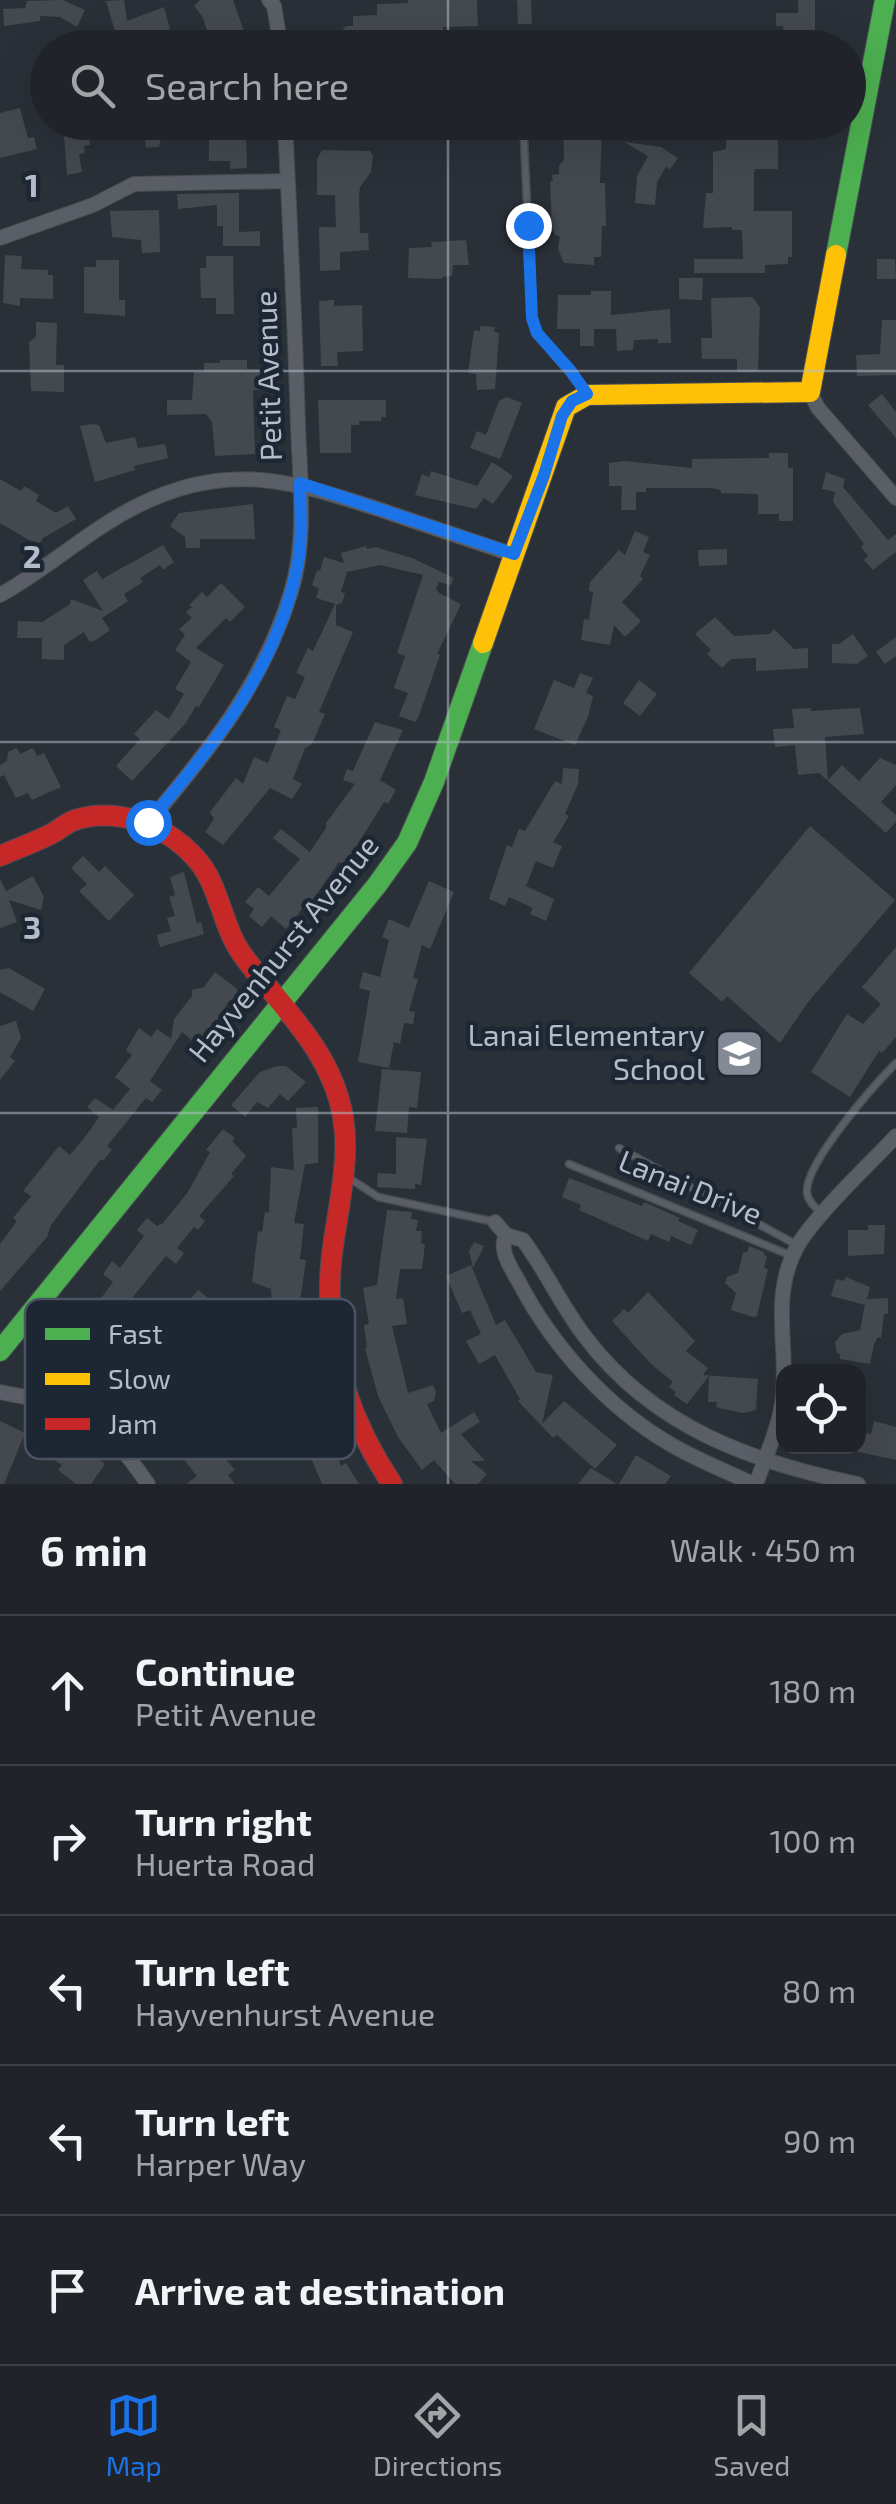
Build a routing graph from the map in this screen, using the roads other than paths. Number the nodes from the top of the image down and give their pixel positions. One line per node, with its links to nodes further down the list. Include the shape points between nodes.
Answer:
1 (885, 0): 4 (main road)
2 (277, 2): 3 (street)
3 (279, 30)
4 (866, 99)
5 (285, 140): 8 (street, Petit Avenue)
6 (524, 140): 11 (lane, via 532,318)
7 (858, 140): 10 (main road)
8 (288, 181): 9 (street, via 134,184); 12 (street, Petit Avenue)
9 (0, 238)
10 (810, 392): 11 (main road); 13 (street)
11 (587, 394): 14 (main road, Hayvenhurst Avenue, via 562,416)
12 (300, 483): 14 (street); 15 (street, via 262,478 175,488); 16 (street, Petit Avenue, via 298,563 264,660 214,744)
13 (896, 498)
14 (514, 554): 18 (main road, Hayvenhurst Avenue, via 407,843)
15 (2, 589)
16 (148, 822): 17 (main road, via 74,820); 18 (main road, via 201,863 236,946)
17 (0, 856)
18 (282, 1002): 23 (main road, via 330,1069 343,1114); 28 (main road, Hayvenhurst Avenue)
19 (896, 1063): 24 (lane, via 853,1109 807,1188)
20 (896, 1136): 24 (street)
21 (619, 1148): 27 (lane)
22 (568, 1164): 27 (lane, Lanai Drive)
23 (342, 1172): 25 (lane, via 378,1196); 29 (main road)
24 (823, 1215): 27 (street)
25 (495, 1222): 26 (street)
26 (506, 1235): 36 (street, via 523,1240 577,1326 630,1387 684,1426); 39 (street, via 507,1260 534,1310 600,1388 669,1444)
27 (796, 1251): 36 (street, via 780,1304 784,1393)
28 (42, 1299)
29 (329, 1299)
30 (25, 1320): 31 (main road, Hayvenhurst Avenue)
31 (0, 1351)
32 (0, 1392): 33 (street)
33 (25, 1398)
34 (355, 1415): 38 (main road)
35 (126, 1459): 37 (street)
36 (764, 1462): 39 (street); 40 (street)
37 (141, 1481)
38 (392, 1484)
39 (755, 1484)
40 (858, 1484)

